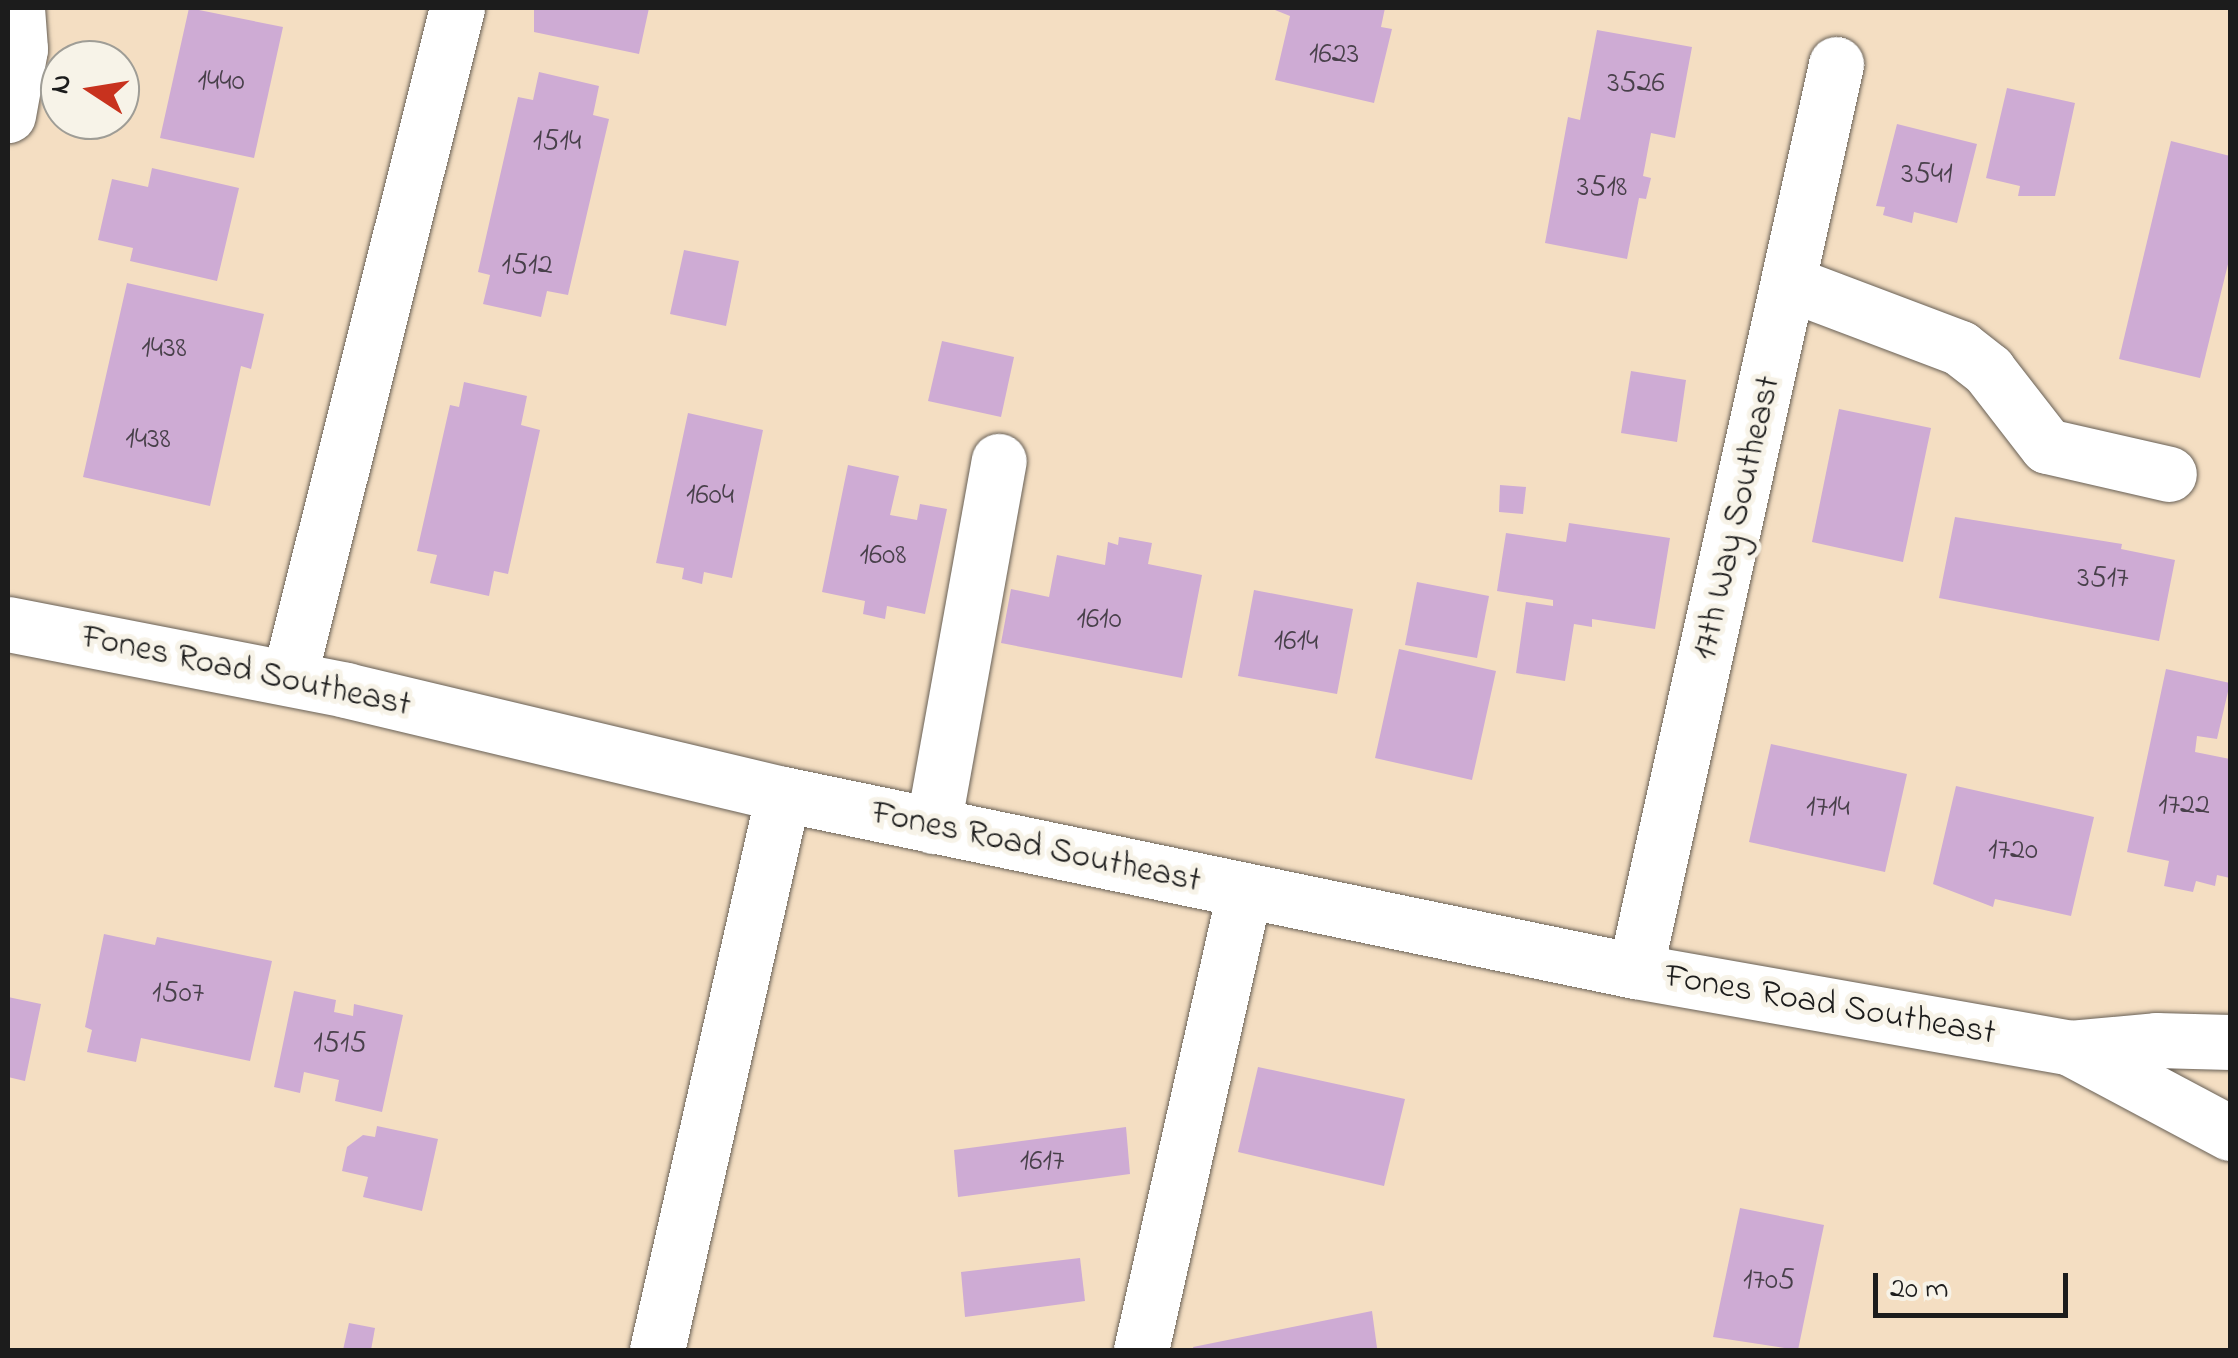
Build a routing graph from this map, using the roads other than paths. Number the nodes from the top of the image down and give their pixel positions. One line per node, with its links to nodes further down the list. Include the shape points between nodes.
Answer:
1 (17, 8): 4 (street, via 20,49)
2 (457, 8): 9 (street)
3 (1836, 64): 5 (street, 17th Way Southeast)
4 (8, 115)
5 (1791, 284): 7 (street, via 1960,348 1988,370 2047,446); 13 (street, 17th Way Southeast)
6 (999, 461): 11 (street)
7 (2170, 474)
8 (8, 624): 9 (street, Fones Road Southeast)
9 (289, 678): 10 (street, Fones Road Southeast)
10 (783, 794): 11 (street, Fones Road Southeast); 17 (street)
11 (933, 826): 12 (street, Fones Road Southeast)
12 (1244, 893): 13 (street, Fones Road Southeast); 18 (street)
13 (1635, 971): 15 (street, Fones Road Southeast)
14 (2230, 1042): 15 (street, Fones Road Southeast)
15 (2070, 1048): 16 (street, Fones Road Southeast)
16 (2230, 1132)
17 (658, 1350)
18 (1141, 1350)

